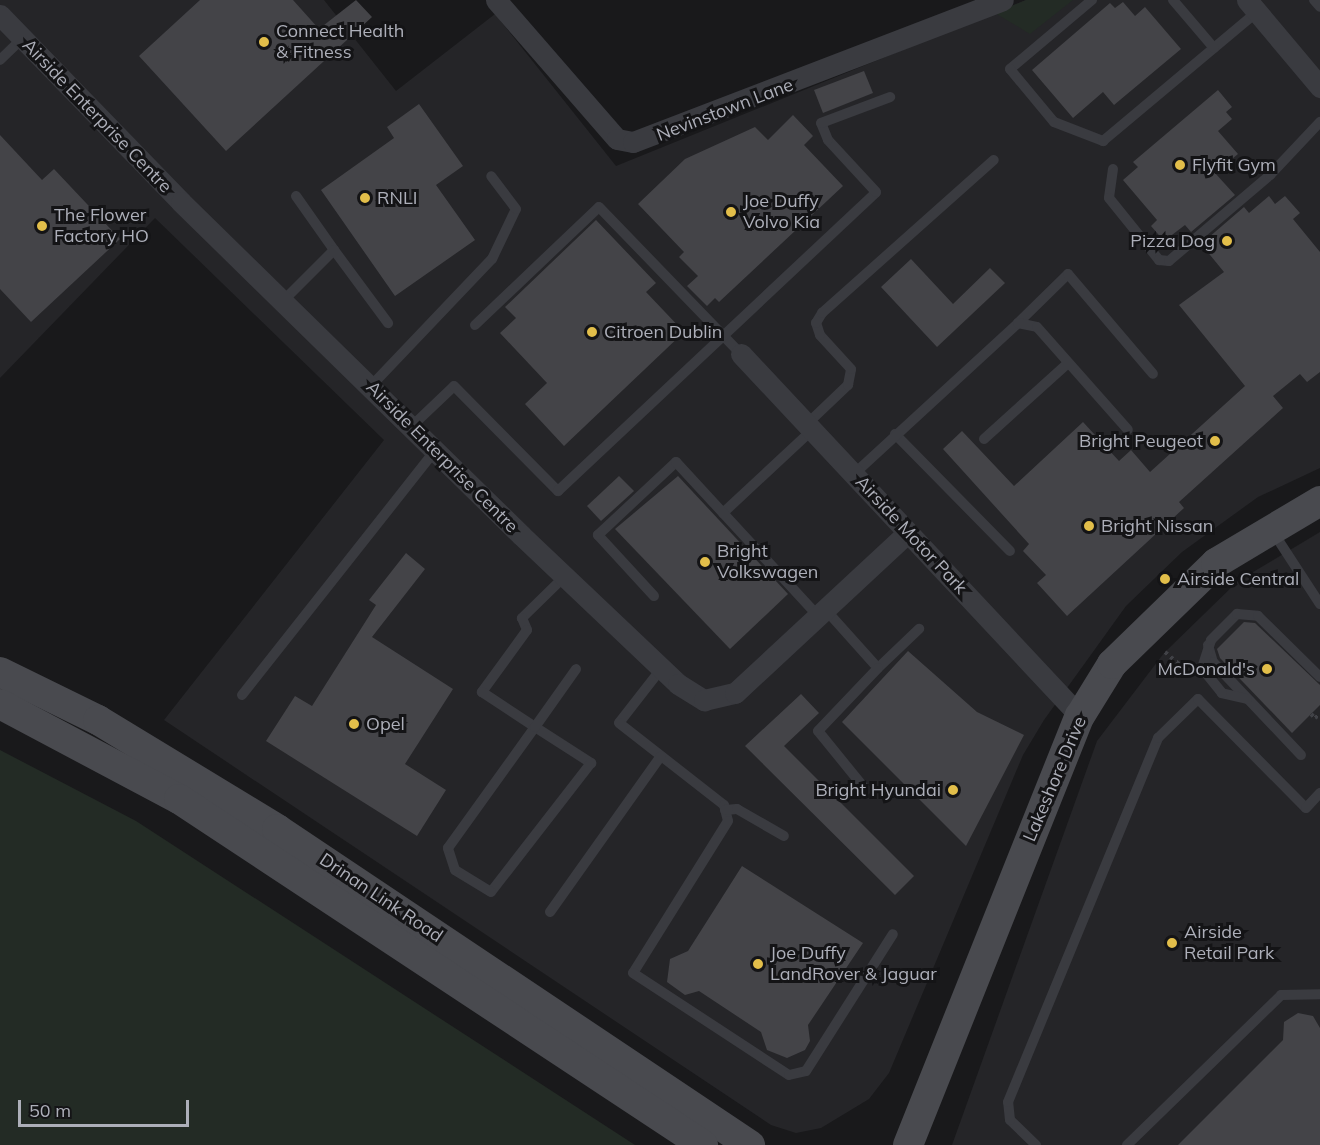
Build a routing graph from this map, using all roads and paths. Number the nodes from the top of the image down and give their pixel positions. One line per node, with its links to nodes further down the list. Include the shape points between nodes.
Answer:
1 (495, 0): 2 (street, Nevinstown Lane, via 618,139 633,142)
2 (1003, 0)
3 (1092, 0): 10 (lane, via 1010,69 1054,122 1102,141)
4 (1173, 0): 10 (lane)
5 (1314, 0): 7 (lane)
6 (1252, 6): 10 (lane); 12 (street)
7 (1320, 7)
8 (0, 15): 9 (street, Airside Enterprise Centre)
9 (22, 39): 11 (lane); 20 (street, Airside Enterprise Centre)
10 (1214, 48)
11 (0, 60)
12 (1320, 86)
13 (890, 97): 24 (lane, via 821,123 828,140 876,192)
14 (1320, 122): 16 (lane, via 1276,170 1169,261 1160,260 1113,205 1108,185)
15 (994, 160): 30 (lane, via 822,314 816,323 820,336 851,369 848,385)
16 (1113, 169)
17 (491, 176): 28 (lane, via 516,209 492,259)
18 (296, 196): 19 (lane)
19 (334, 250): 20 (lane); 21 (lane)
20 (283, 301): 28 (street, Airside Enterprise Centre)
21 (388, 323)
22 (1018, 323): 26 (lane, via 1037,327); 27 (lane, via 1068,274); 32 (lane)
23 (475, 325): 24 (lane, via 599,207)
24 (724, 336): 25 (lane); 29 (lane, via 558,491 454,386)
25 (741, 354): 30 (street, Airside Motor Park)
26 (1068, 363): 31 (lane); 33 (lane)
27 (1153, 374)
28 (370, 387): 29 (street, Airside Enterprise Centre)
29 (411, 427): 34 (street, Airside Enterprise Centre)
30 (810, 427): 35 (street, Airside Motor Park); 37 (lane)
31 (1128, 430)
32 (895, 434): 35 (lane); 40 (lane)
33 (984, 439)
34 (435, 451): 41 (street, Airside Enterprise Centre); 51 (lane)
35 (854, 474): 39 (street, Airside Motor Park)
36 (1320, 501): 38 (main road, Lakeshore Drive)
37 (723, 513): 42 (lane, via 676,462 598,535); 44 (lane)
38 (1269, 527): 43 (lane); 55 (main road, Lakeshore Drive, via 1216,563 1142,629)
39 (908, 532): 44 (street, Airside Enterprise Centre); 55 (street, Airside Motor Park)
40 (1010, 551)
41 (564, 576): 48 (street, Airside Enterprise Centre); 56 (lane, via 522,618 527,630 482,692)
42 (654, 596)
43 (1320, 604)
44 (821, 612): 46 (lane); 48 (street, Airside Enterprise Centre, via 735,693 704,700)
45 (919, 629): 46 (lane)
46 (878, 668): 59 (lane, via 818,731)
47 (576, 669): 56 (lane)
48 (661, 669): 58 (lane, via 619,723)
49 (0, 672): 67 (main road, Drinan Link Road, via 98,720 277,829)
50 (1320, 677): 57 (lane, via 1252,612 1229,620 1208,645 1210,657)
51 (242, 695)
52 (0, 704): 66 (main road, Drinan Link Road, via 179,799)
53 (1311, 714): 54 (path, via 1315,718)
54 (1320, 714)
55 (1080, 716): 68 (main road, Lakeshore Drive)
56 (535, 727): 56 (lane, via 448,848 455,870 491,892 591,763)
57 (1302, 755)
58 (661, 756): 61 (lane); 63 (lane)
59 (866, 790)
60 (1320, 793): 69 (lane, via 1306,808 1198,699 1158,738 1008,1102 1010,1120)
61 (725, 810): 62 (lane, via 738,809); 64 (lane, via 728,821 633,974 789,1075 806,1071)
62 (784, 836)
63 (550, 912)
64 (893, 934)
65 (1320, 994): 70 (lane, via 1281,995)
66 (703, 1145)
67 (750, 1145)
68 (908, 1145)
69 (1036, 1145)
70 (1127, 1145)

